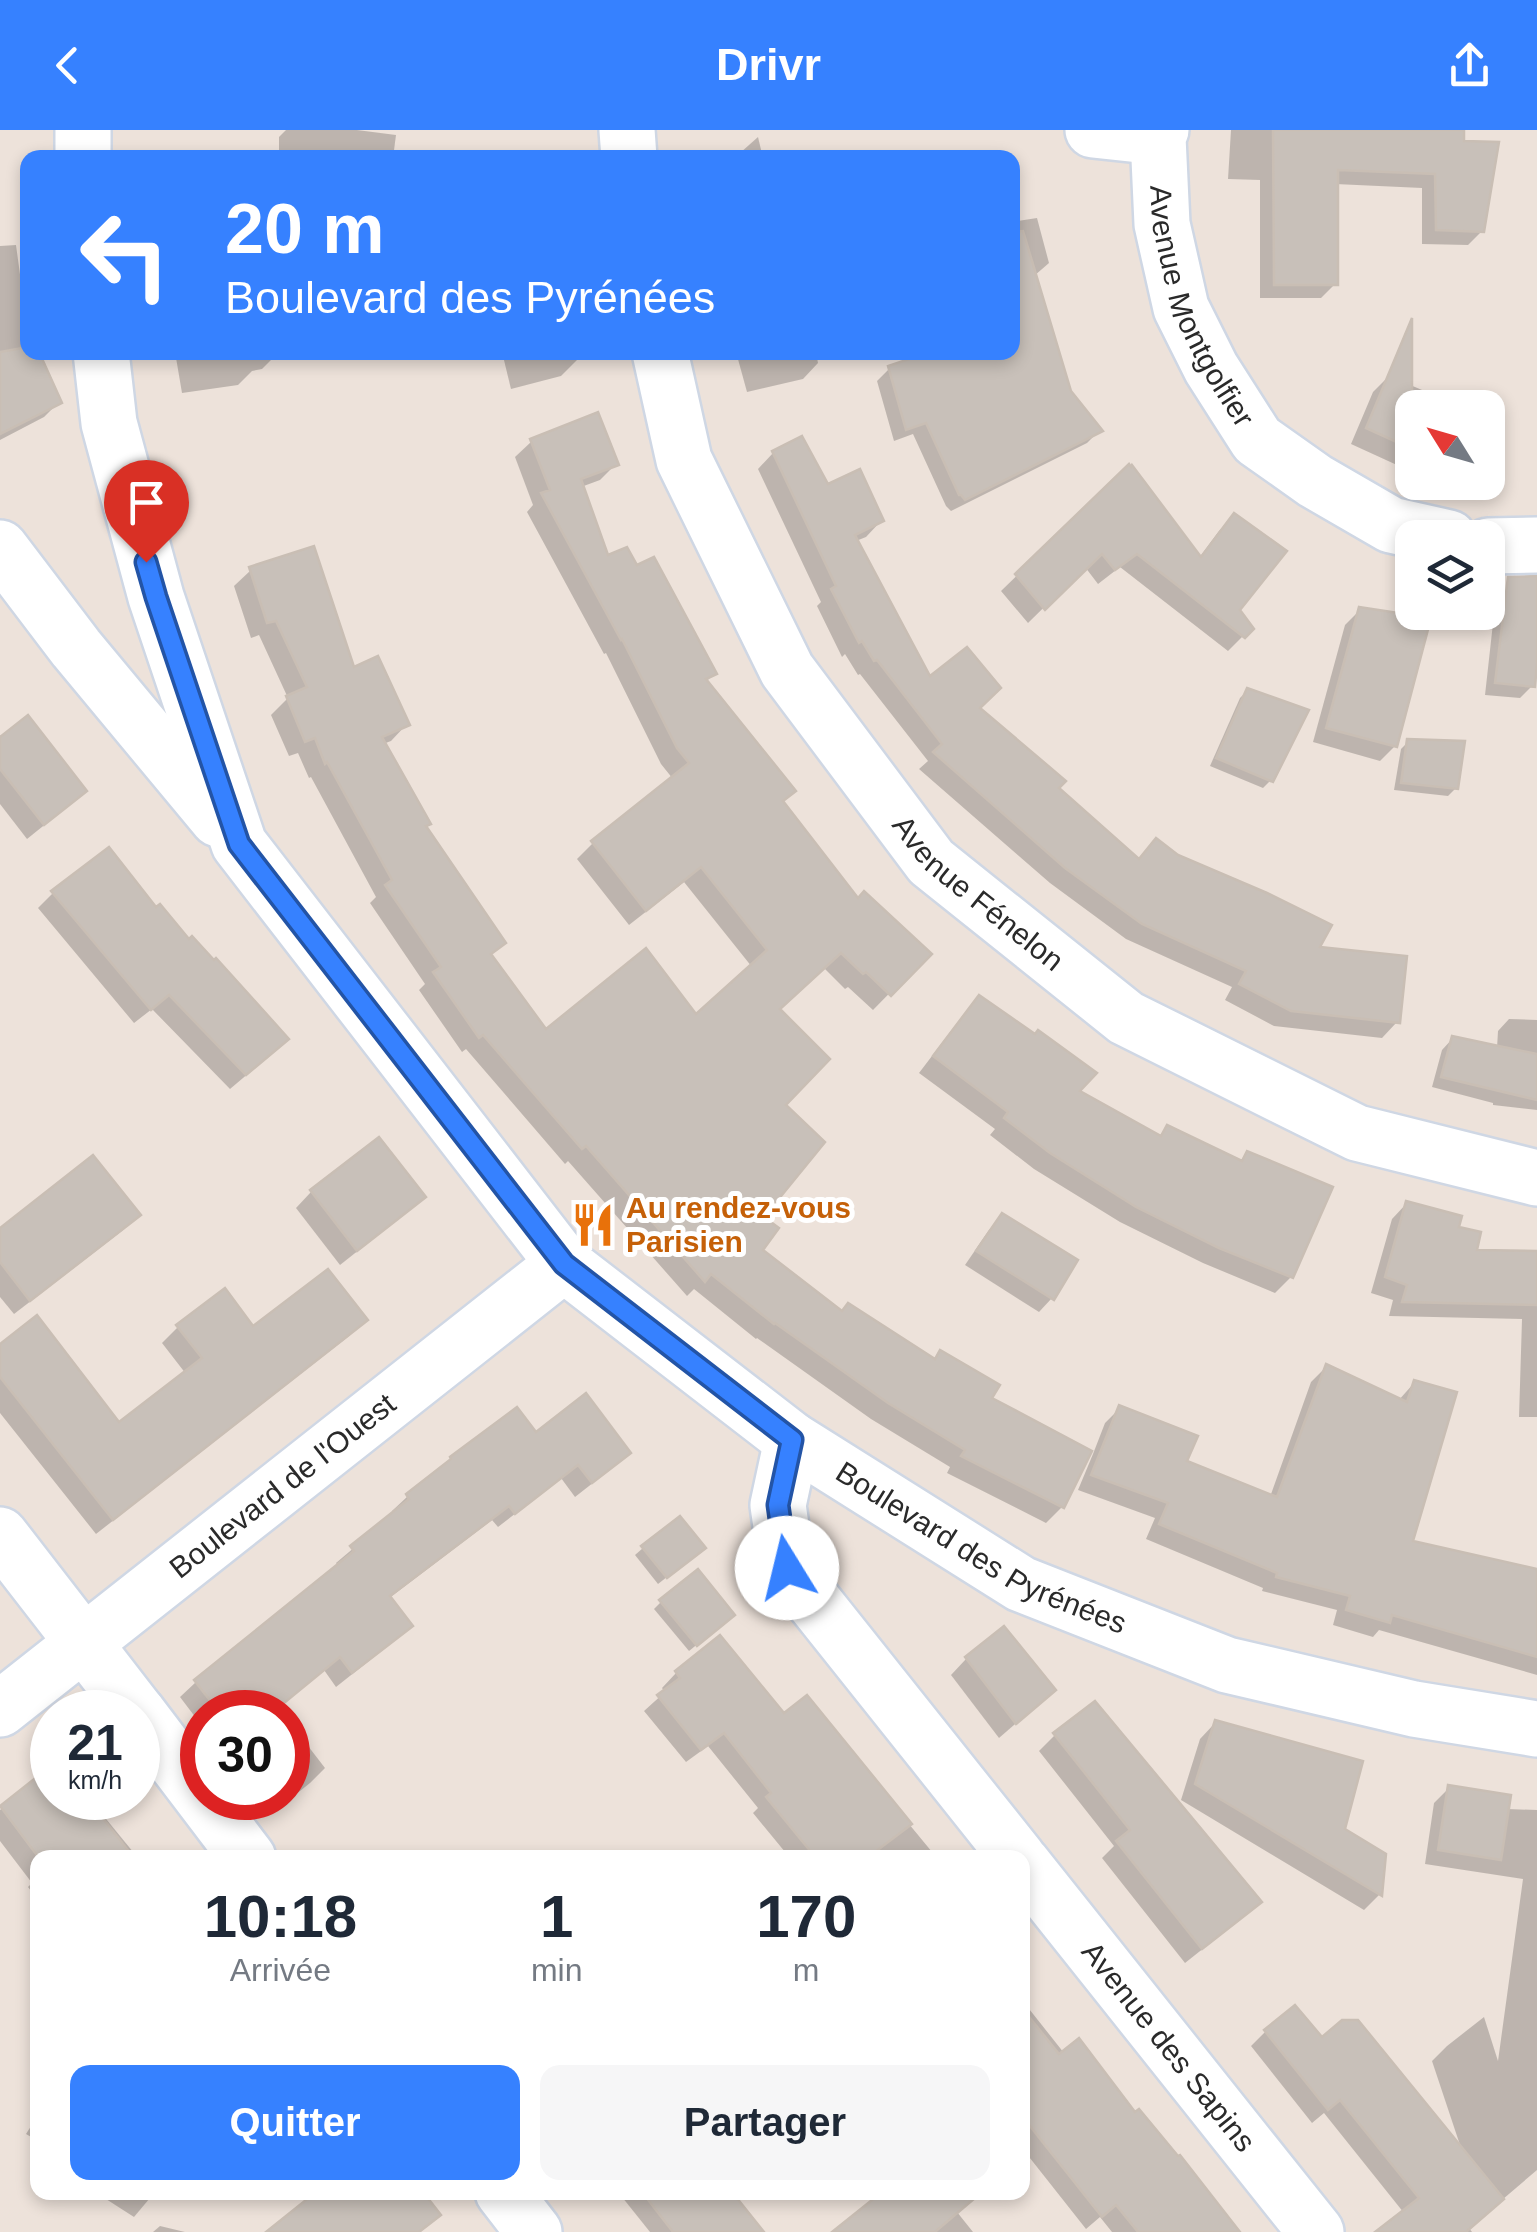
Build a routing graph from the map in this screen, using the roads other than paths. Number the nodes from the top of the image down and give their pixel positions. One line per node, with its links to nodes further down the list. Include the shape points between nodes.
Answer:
1 (1092, 130): 2 (street)
2 (1159, 132): 5 (street, Avenue Montgolfier, via 1162,224 1181,308 1211,368 1257,440 1315,482)
3 (101, 360): 9 (street, Boulevard des Pyrénées, via 109,423 156,597)
4 (662, 360): 10 (street, Avenue Fénelon, via 684,460 787,670 930,862 1126,1018 1357,1134)
5 (1395, 526)
6 (1537, 545): 7 (street)
7 (1505, 546)
8 (0, 548): 9 (street)
9 (239, 844): 11 (street, Boulevard des Pyrénées)
10 (1537, 1178)
11 (564, 1264): 12 (street, Boulevard des Pyrénées); 14 (street, Boulevard de l'Ouest)
12 (792, 1440): 17 (street, Boulevard des Pyrénées, via 1021,1584 1228,1665); 20 (street, Avenue des Sapins, via 778,1505 787,1568)
13 (0, 1536): 14 (street)
14 (84, 1642): 15 (street); 16 (street, Boulevard de l'Ouest)
15 (120, 1690)
16 (0, 1709)
17 (1537, 1730)
18 (160, 1743): 19 (street)
19 (242, 1850)
20 (1012, 1850)
21 (1030, 1873): 24 (street, Avenue des Sapins)
22 (510, 2200): 23 (street)
23 (534, 2232)
24 (1316, 2232)

